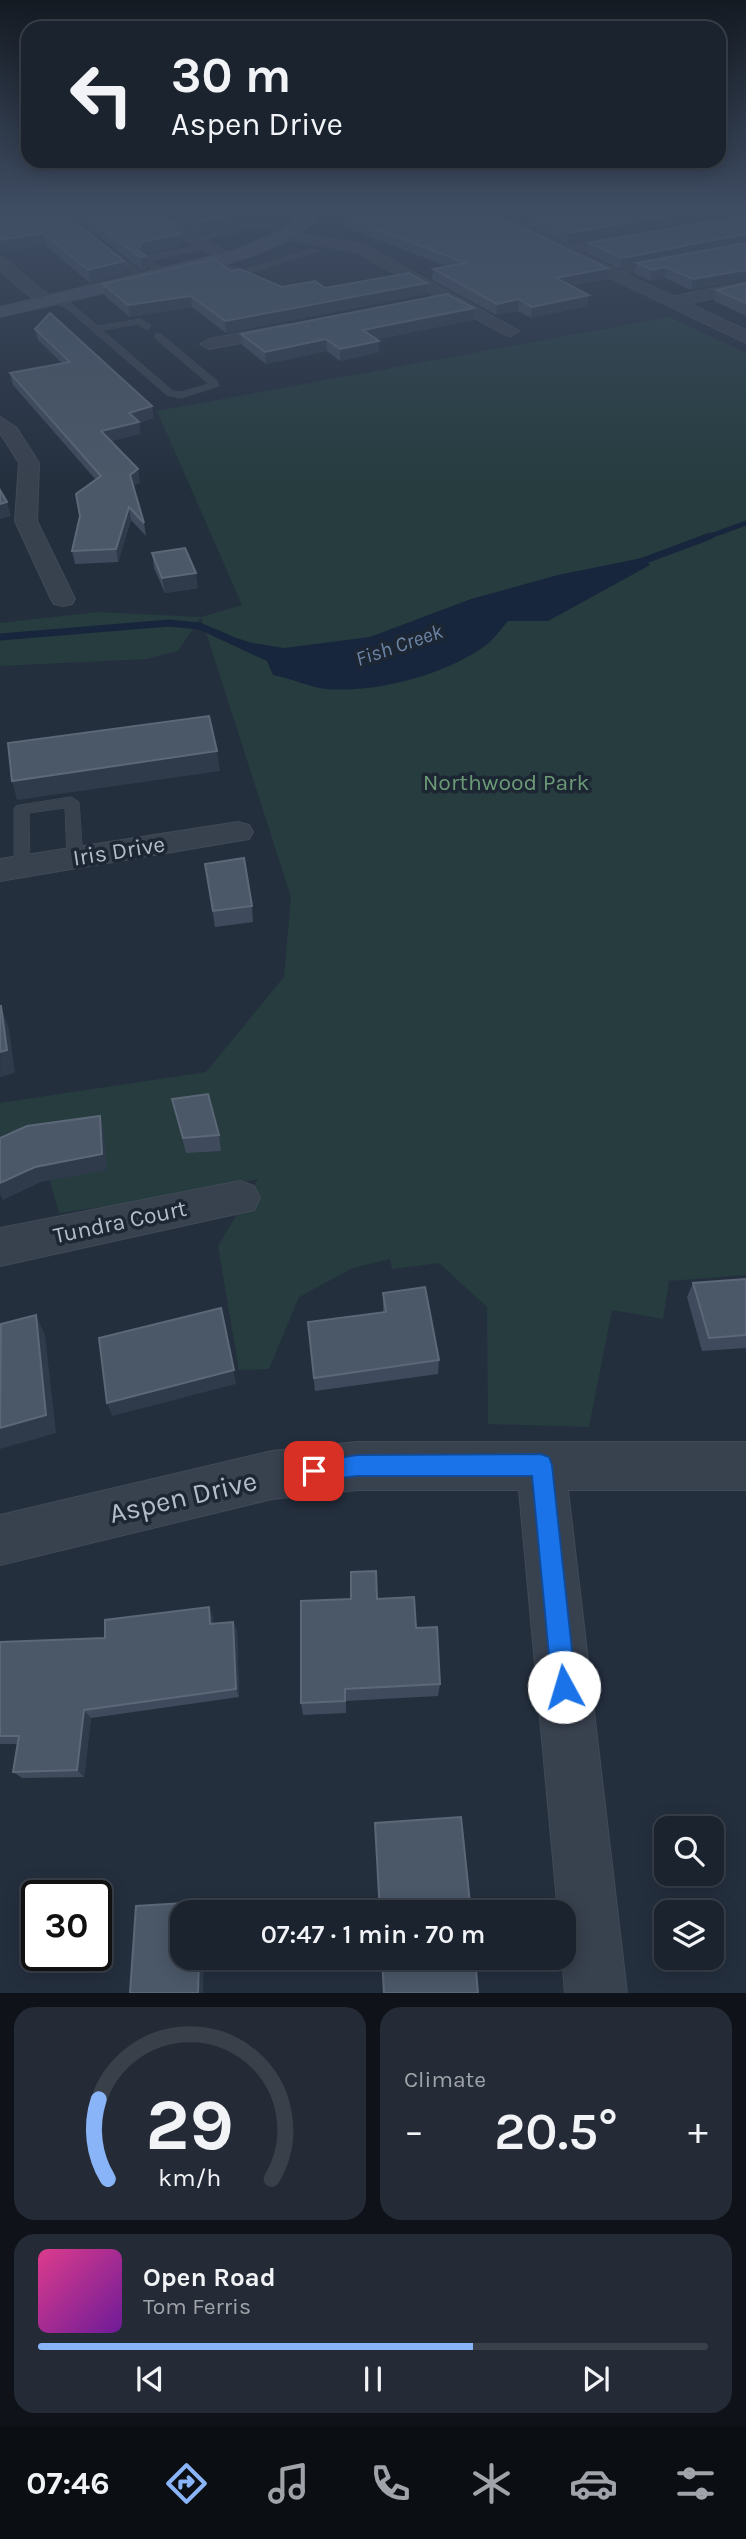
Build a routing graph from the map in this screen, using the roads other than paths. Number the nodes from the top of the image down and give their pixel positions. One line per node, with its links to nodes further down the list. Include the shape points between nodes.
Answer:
1 (51, 300): 8 (main road); 11 (lane, via 68,305)
2 (433, 300): 6 (street)
3 (454, 300): 12 (street)
4 (666, 300): 7 (street)
5 (680, 300): 7 (street)
6 (422, 302)
7 (670, 302): 14 (street)
8 (0, 312)
9 (302, 326): 15 (street)
10 (148, 327): 11 (lane, via 140,321)
11 (96, 329): 13 (lane, via 170,394 214,386)
12 (511, 331)
13 (158, 335)
14 (746, 337)
15 (209, 344)
16 (0, 423): 17 (street, via 29,463 26,521)
17 (63, 599)
18 (238, 832): 19 (street, Iris Drive)
19 (75, 858): 20 (street, Iris Drive); 20 (lane, via 72,802 21,809)
20 (11, 869)
21 (240, 1198): 22 (street, Tundra Court)
22 (0, 1247)
23 (541, 1465): 24 (street, Aspen Drive); 25 (street, Aspen Drive, via 357,1466 272,1475); 26 (street)
24 (746, 1466)
25 (0, 1540)
26 (596, 1993)

